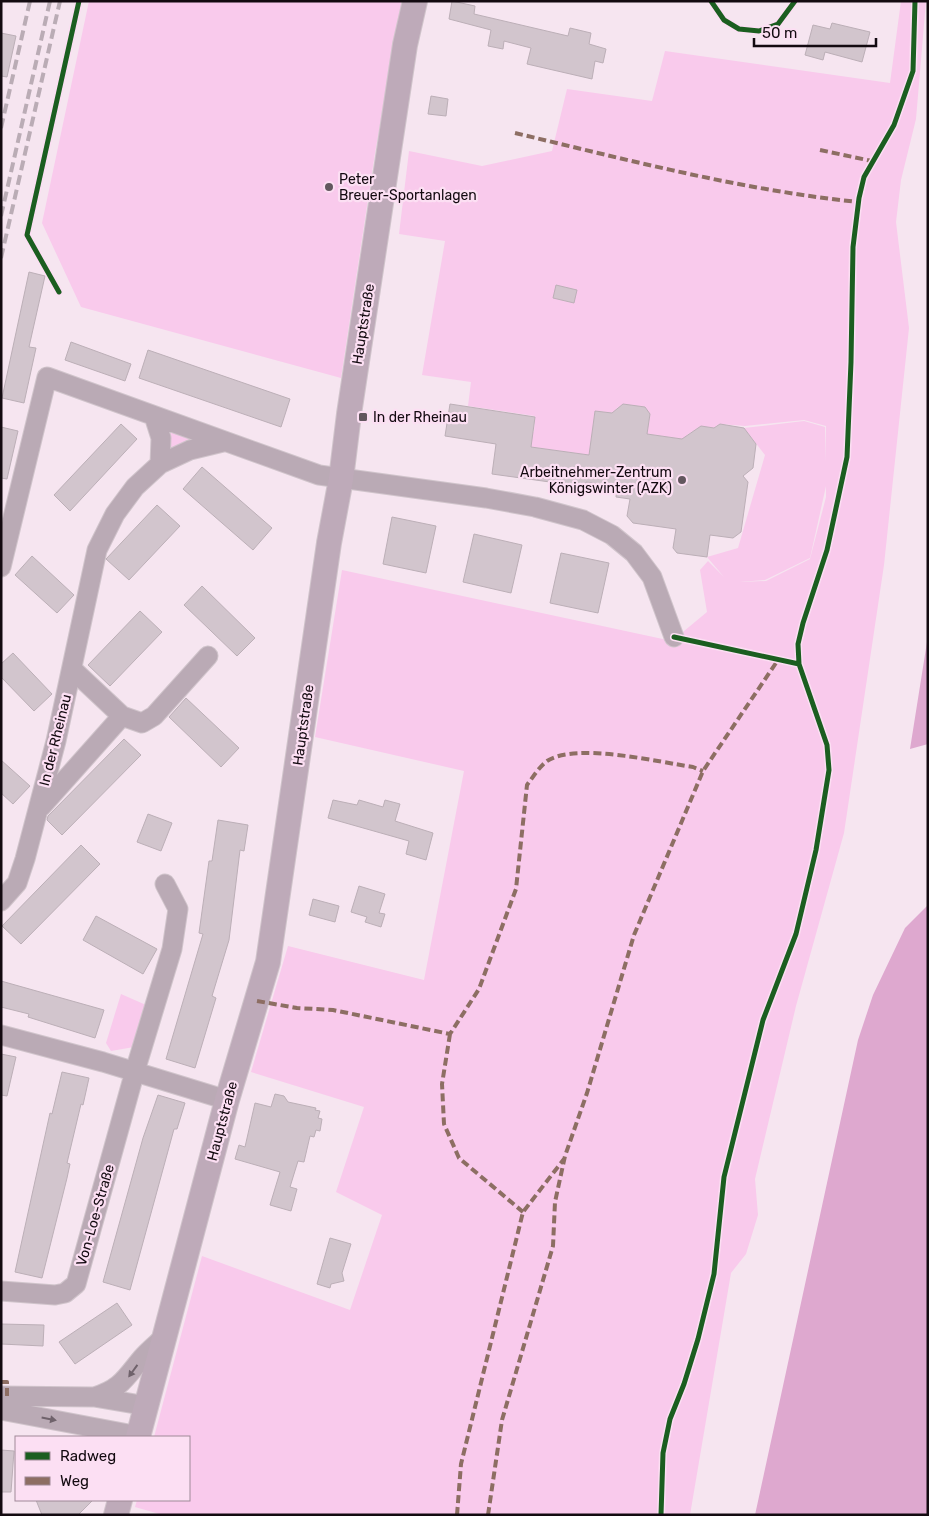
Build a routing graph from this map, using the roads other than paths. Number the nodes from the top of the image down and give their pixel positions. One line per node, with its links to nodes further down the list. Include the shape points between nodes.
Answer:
1 (415, 1): 5 (main road, Hauptstraße)
2 (154, 416): 3 (street); 4 (street, via 161,438); 6 (street, via 47,377)
3 (223, 442): 4 (street, In der Rheinau, via 190,450); 5 (street, via 319,475)
4 (160, 464): 9 (street, In der Rheinau, via 134,488 115,514 97,550)
5 (341, 479): 7 (street, via 486,498 583,520 612,535 639,559 652,577); 16 (main road, Hauptstraße, via 269,954)
6 (1, 568)
7 (674, 637)
8 (208, 656): 10 (street, via 154,716 142,722)
9 (72, 669): 10 (street, In der Rheinau); 11 (street, In der Rheinau)
10 (122, 716): 11 (street, In der Rheinau)
11 (37, 812): 13 (street, In der Rheinau, via 17,883)
12 (166, 884): 15 (street, Von-Loe-Straße, via 178,909 172,949)
13 (1, 901)
14 (1, 1036): 15 (street)
15 (135, 1072): 16 (street); 17 (street, Von-Loe-Straße, via 76,1284 66,1293 55,1295)
16 (226, 1100): 18 (main road, Hauptstraße)
17 (1, 1291)
18 (166, 1335): 20 (street, one-way to 20, via 142,1358 127,1379); 21 (main road, Hauptstraße)
19 (10, 1397): 20 (street)
20 (94, 1397): 21 (street)
21 (146, 1406): 24 (main road, Hauptstraße)
22 (1, 1410): 23 (street, one-way to 23)
23 (133, 1436)
24 (138, 1436)
25 (120, 1501): 26 (main road)
26 (116, 1515)

